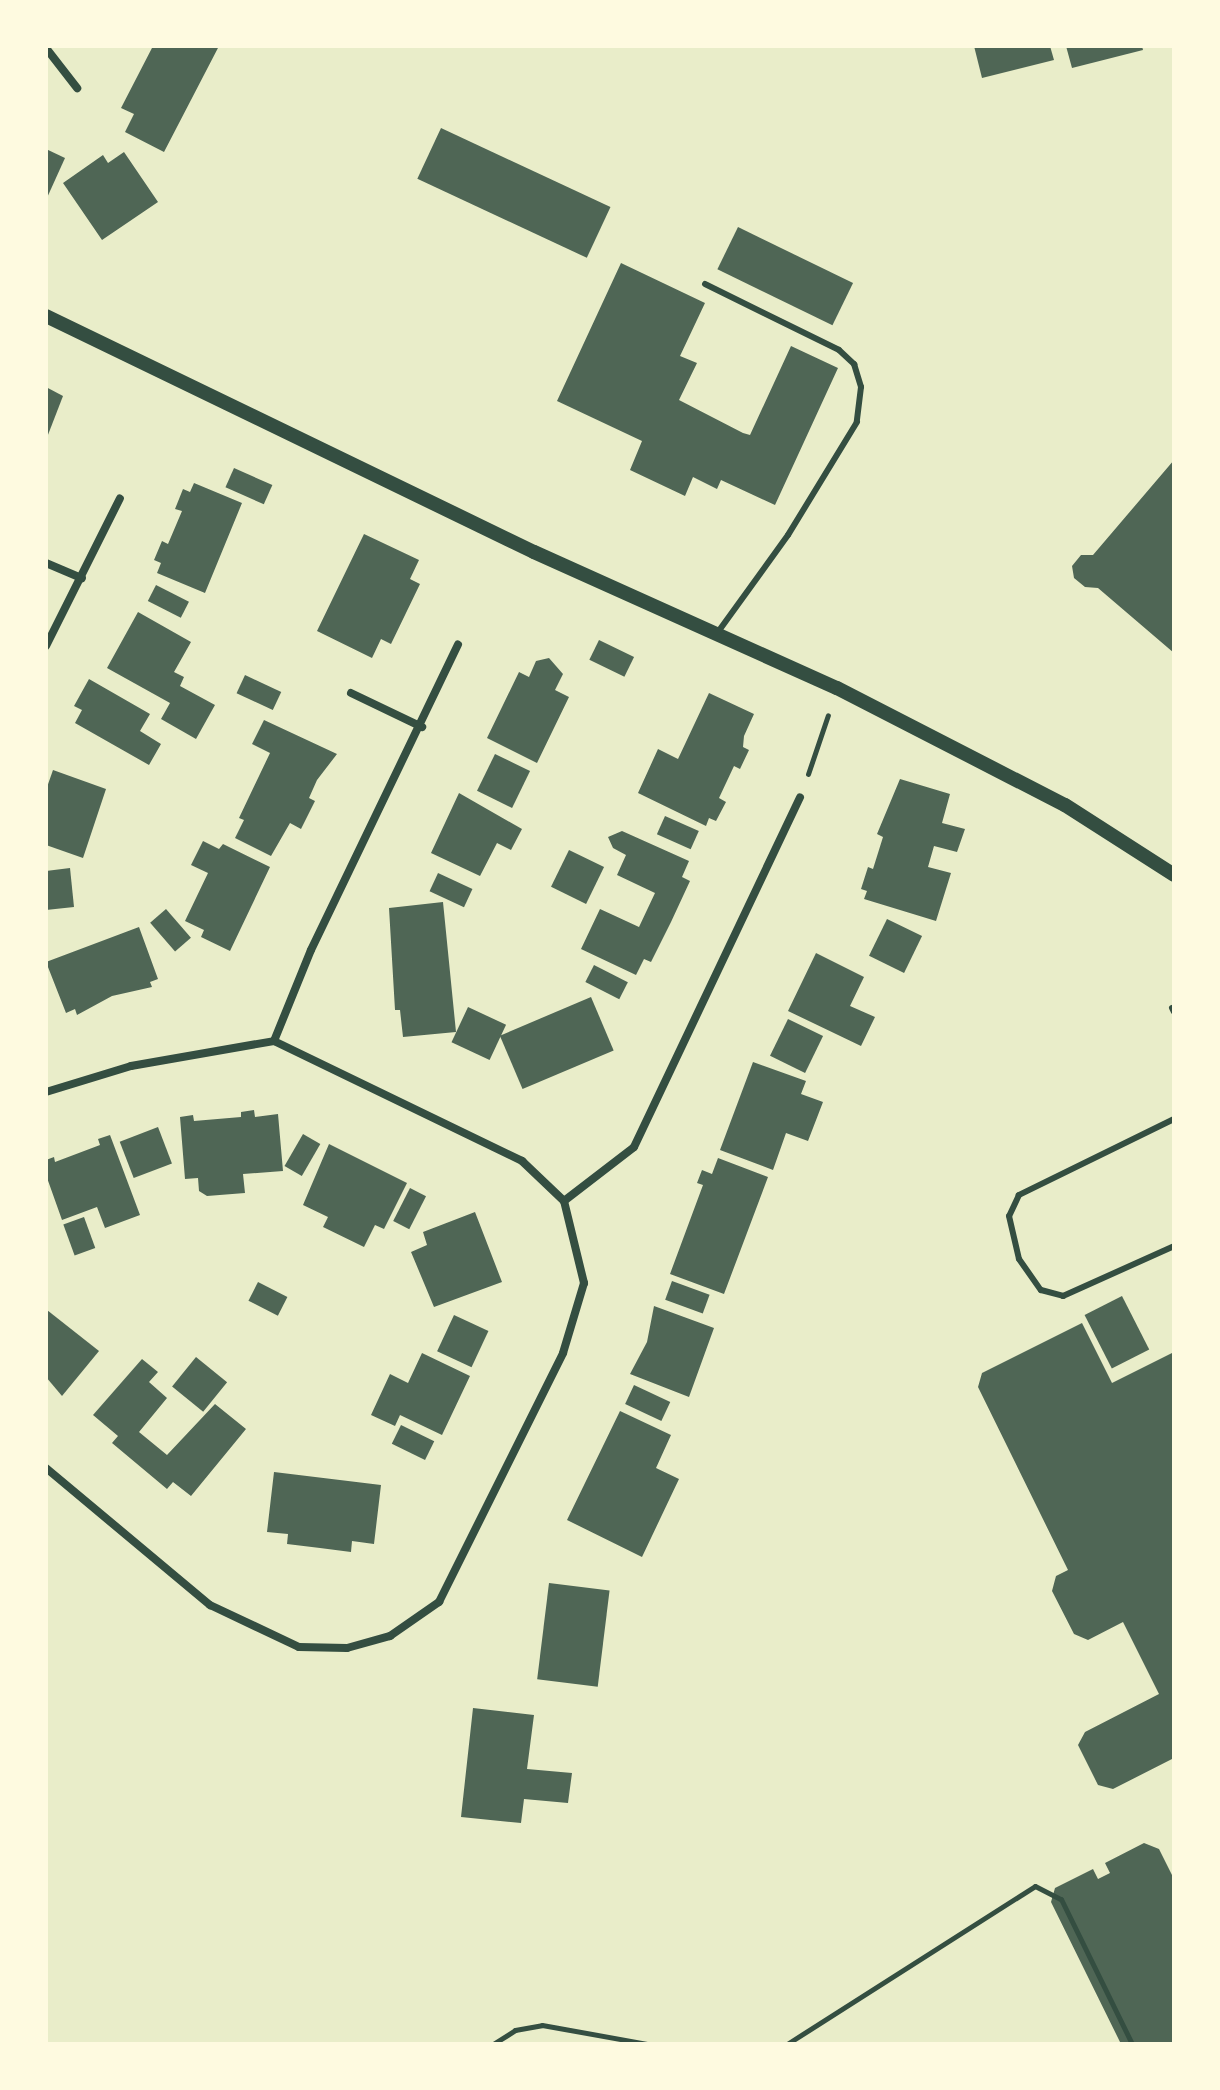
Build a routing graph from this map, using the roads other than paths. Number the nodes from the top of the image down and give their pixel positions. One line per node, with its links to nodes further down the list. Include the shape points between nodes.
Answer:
1 (46, 48): 2 (street)
2 (77, 88)
3 (705, 284): 8 (lane, via 839,350 854,364 861,387 857,422 788,535)
4 (46, 316): 8 (street, via 534,552)
5 (120, 498): 7 (street)
6 (46, 563): 7 (street)
7 (82, 578): 10 (street)
8 (718, 632): 14 (street, via 1065,805)
9 (458, 645): 12 (street)
10 (46, 646)
11 (351, 693): 12 (street)
12 (422, 727): 15 (street, via 311,950)
13 (800, 797): 18 (street, via 634,1147)
14 (1174, 875)
15 (274, 1041): 16 (street, via 131,1066); 18 (street, via 522,1161)
16 (46, 1092)
17 (1174, 1119): 19 (lane, via 1019,1195 1009,1216 1019,1259 1041,1290 1063,1296)
18 (564, 1201): 20 (street, via 584,1283 563,1353 439,1602 390,1636 347,1648 299,1647 249,1627 210,1605)
19 (1174, 1246)
20 (46, 1468)

